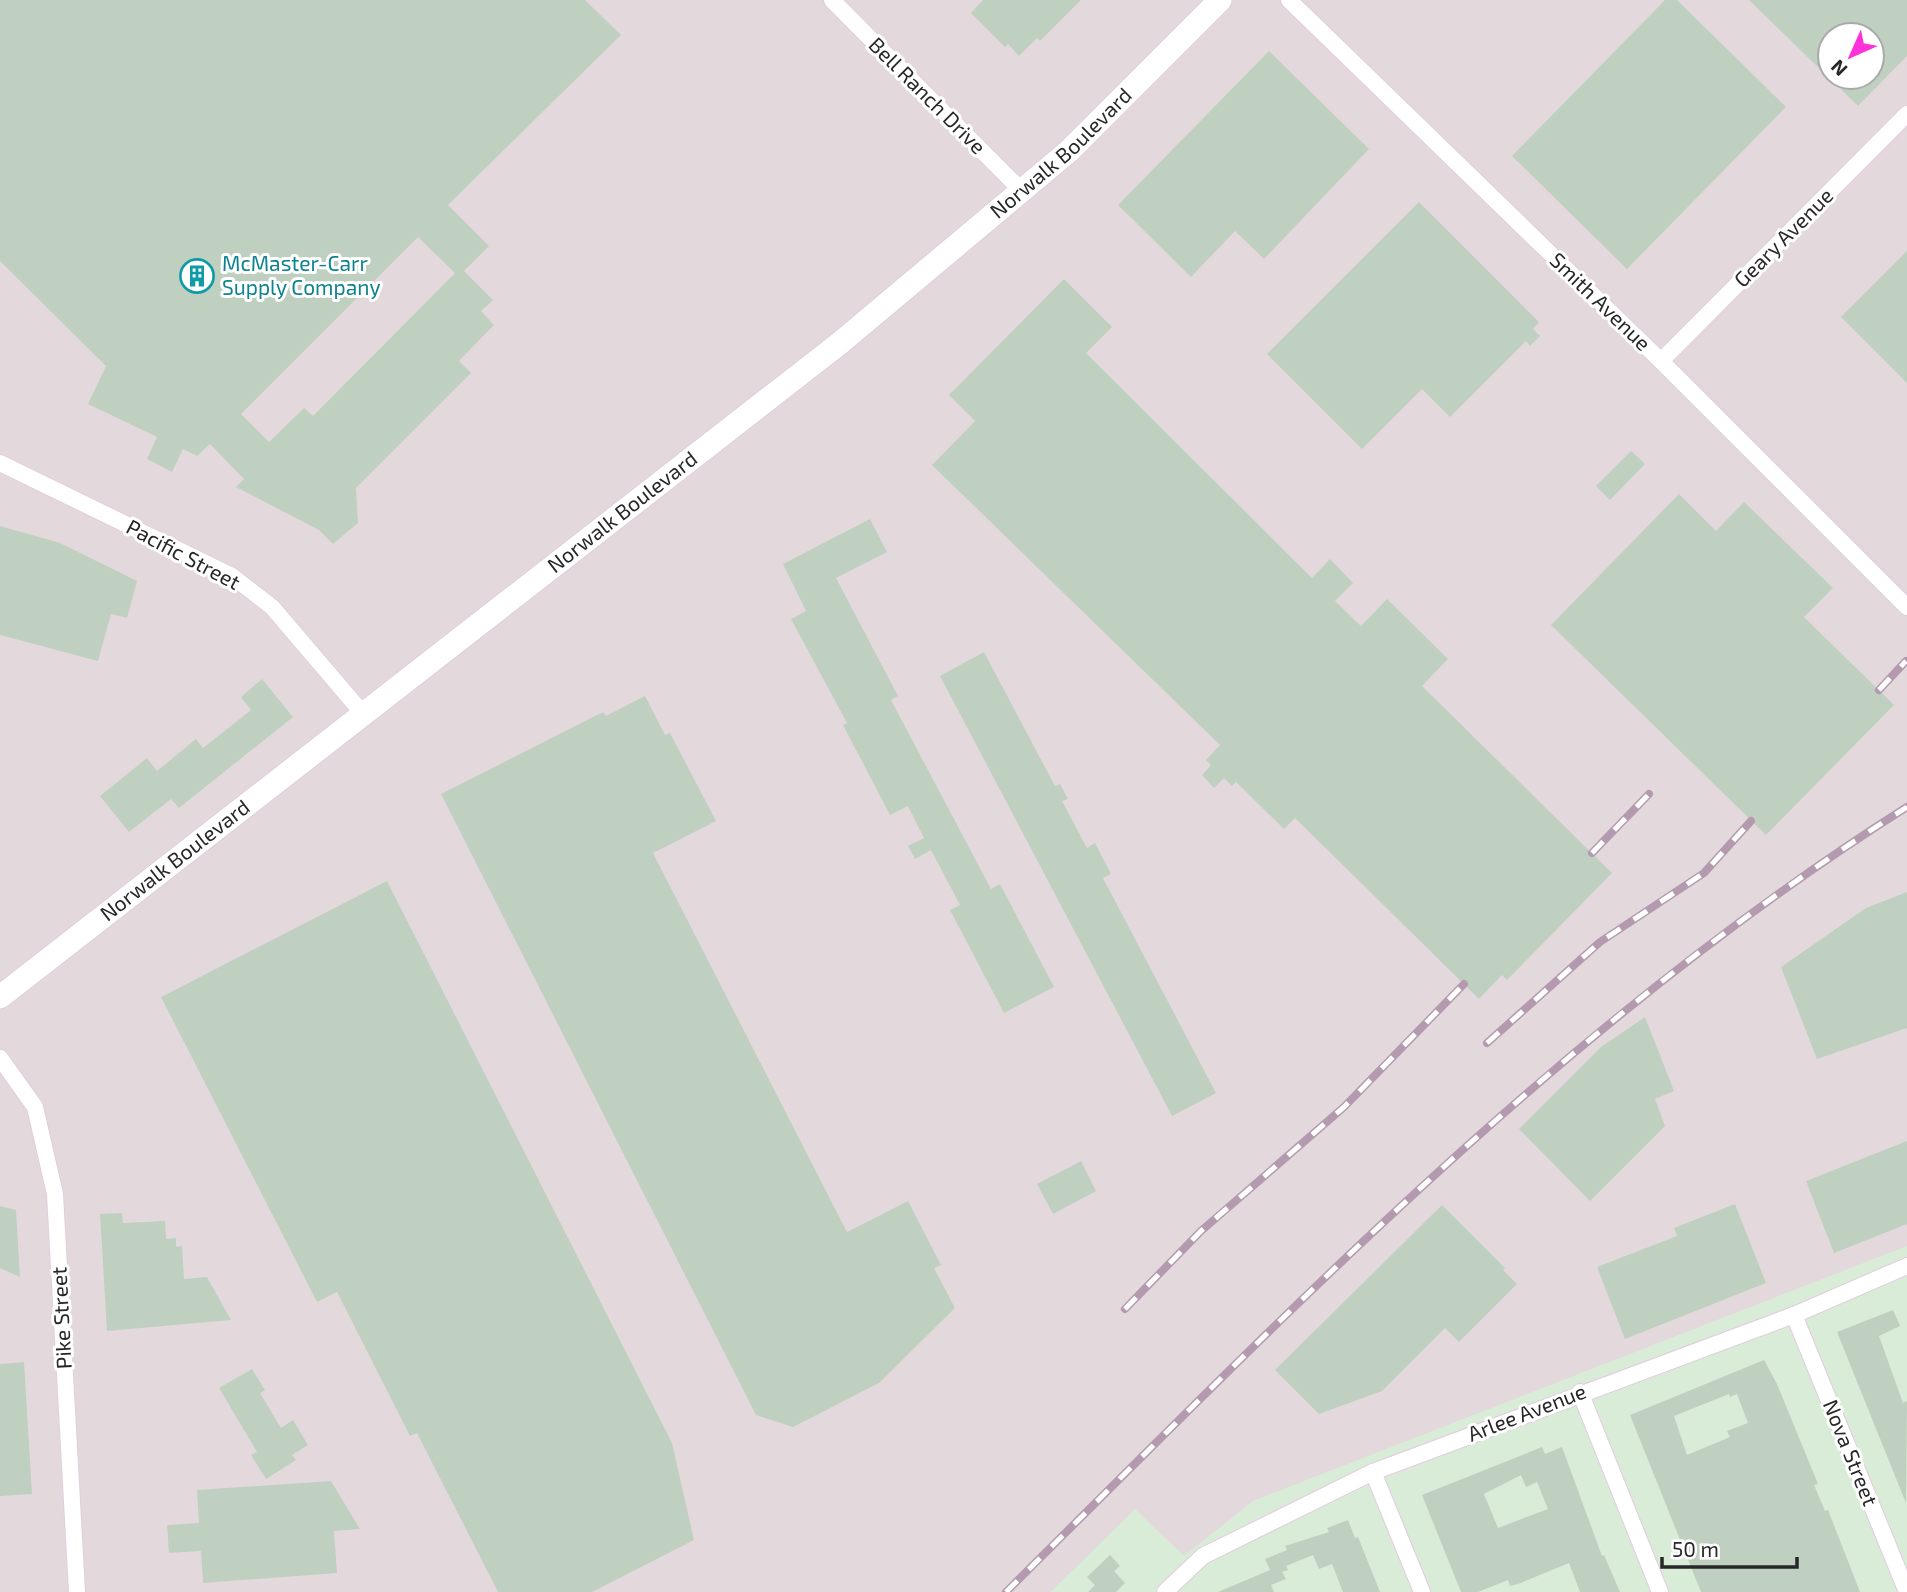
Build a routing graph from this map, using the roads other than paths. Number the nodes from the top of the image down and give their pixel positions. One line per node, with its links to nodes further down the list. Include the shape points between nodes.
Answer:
1 (832, 0): 5 (street, Bell Ranch Drive)
2 (1220, 0): 5 (main road, Norwalk Boulevard)
3 (1290, 0): 6 (street, Smith Avenue)
4 (1907, 114): 6 (street, Geary Avenue)
5 (1023, 192): 9 (main road, Norwalk Boulevard, via 840,343)
6 (1661, 361): 8 (street, Smith Avenue)
7 (0, 463): 9 (street, Pacific Street, via 232,576 272,607)
8 (1907, 607)
9 (365, 716): 10 (main road, Norwalk Boulevard)
10 (0, 997)
11 (0, 1058): 17 (street, Pike Street, via 35,1107 55,1194)
12 (1907, 1266): 13 (street, Arlee Avenue)
13 (1794, 1315): 14 (street, Arlee Avenue); 20 (street, Nova Street)
14 (1580, 1392): 15 (street, Arlee Avenue); 19 (street)
15 (1373, 1472): 16 (street, Arlee Avenue, via 1203,1556); 18 (street)
16 (1167, 1591)
17 (78, 1592)
18 (1422, 1592)
19 (1660, 1592)
20 (1907, 1592)

